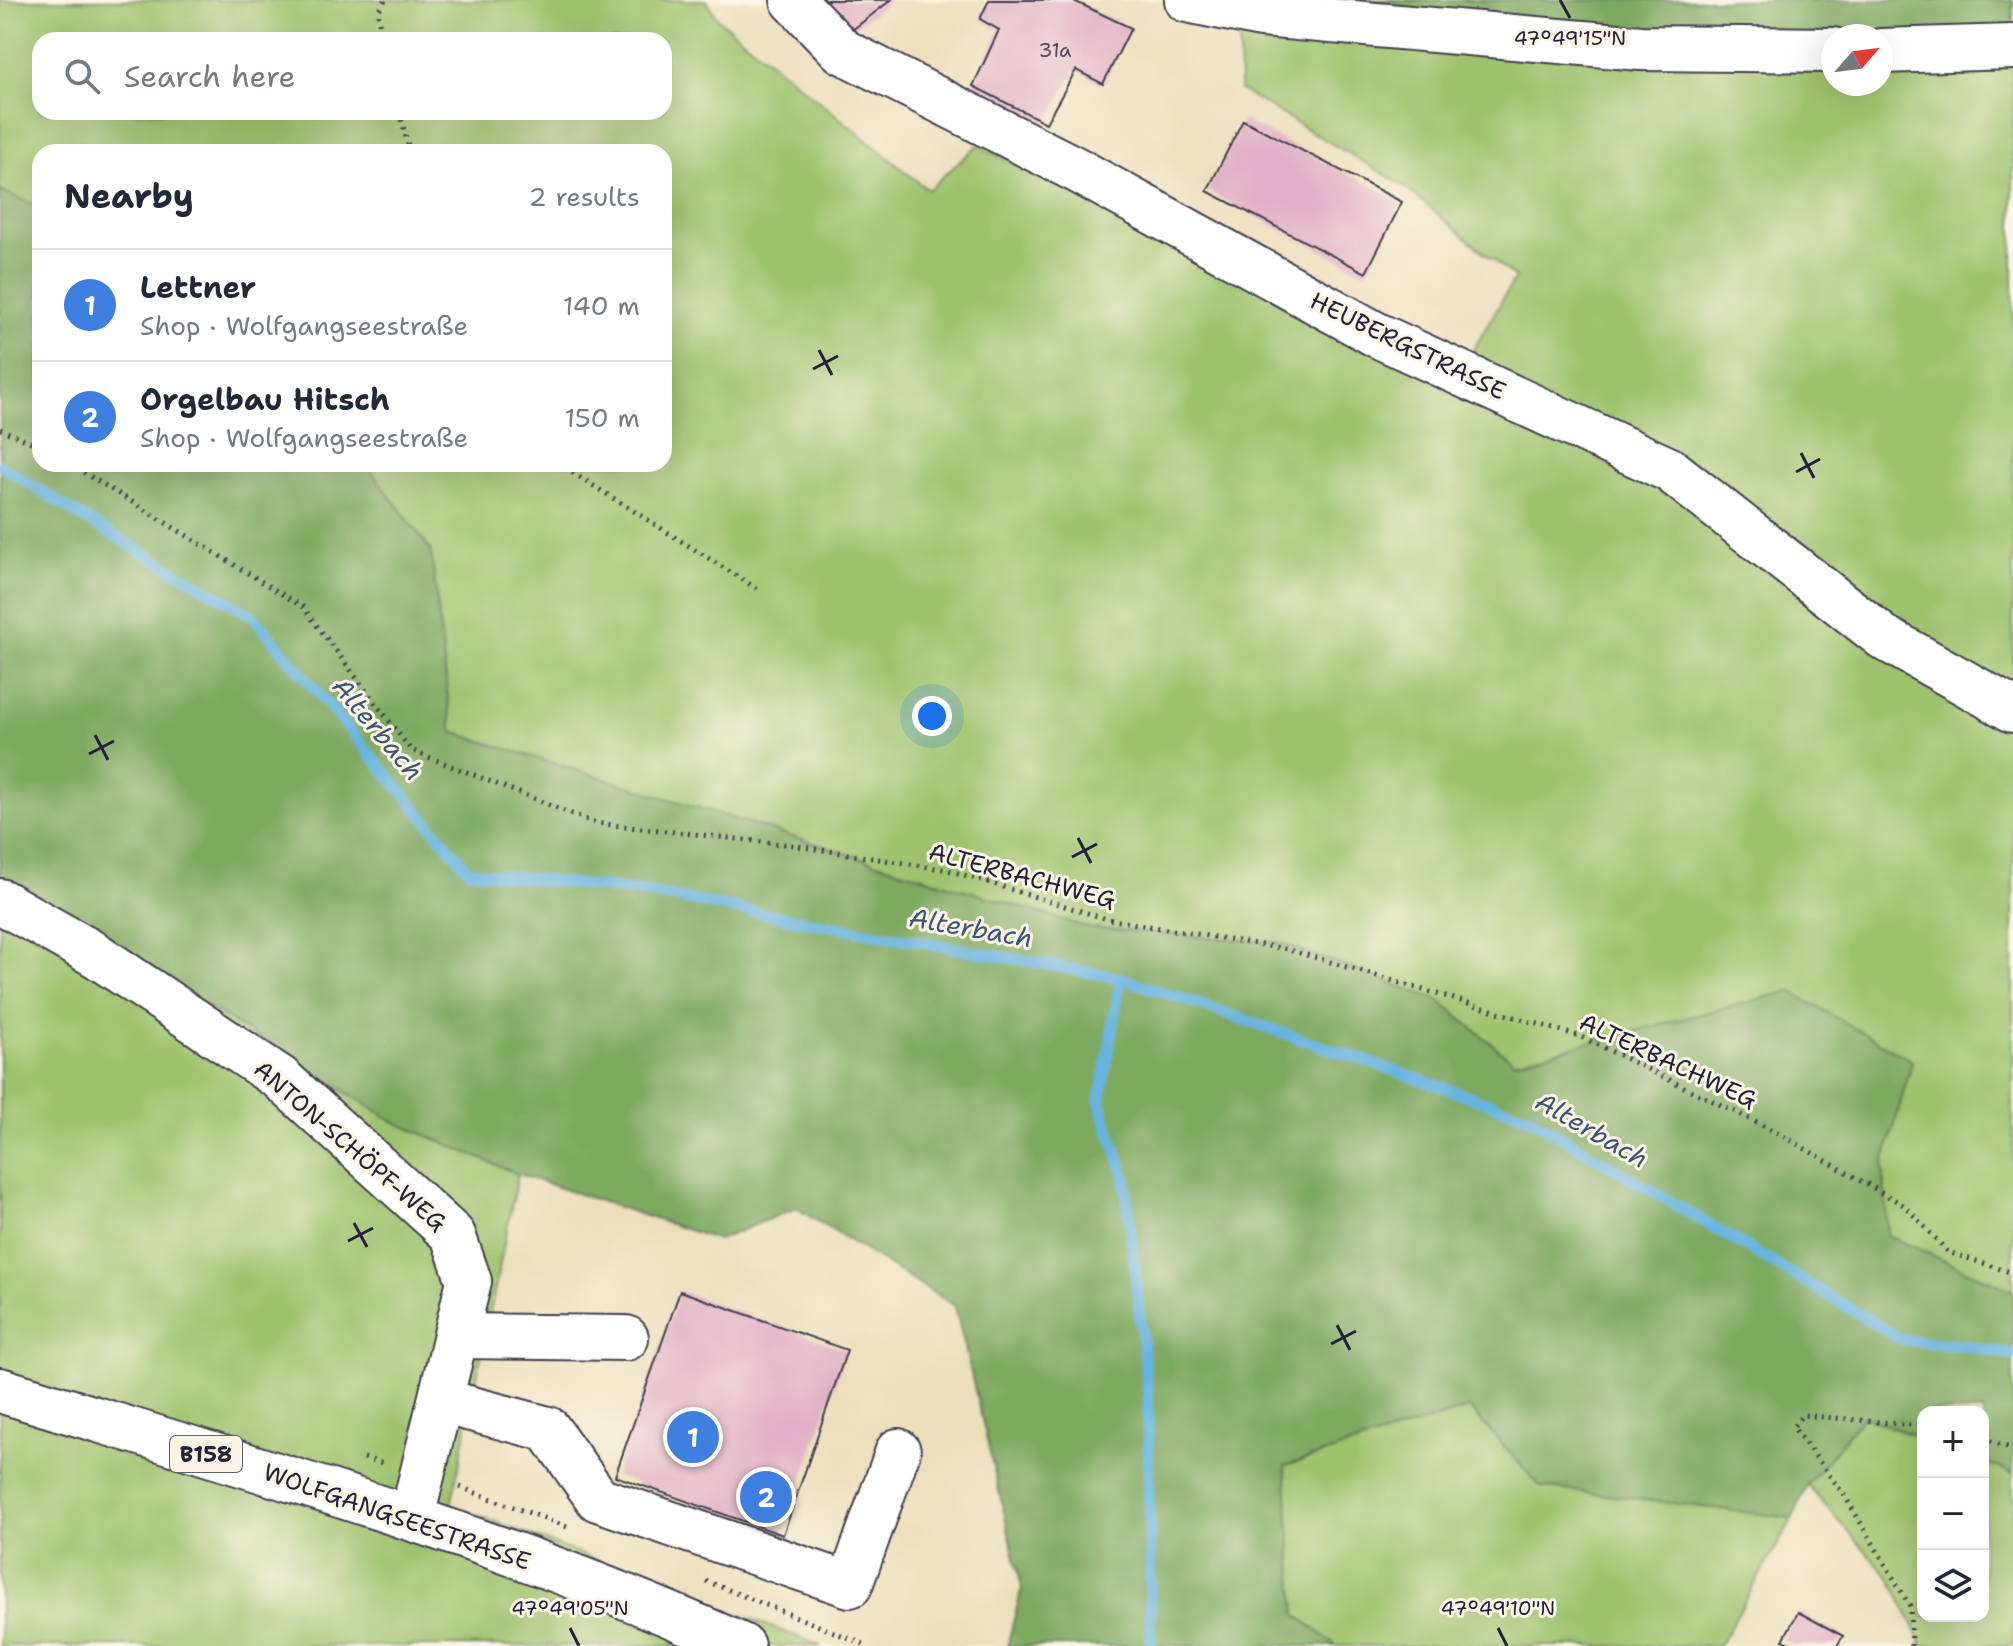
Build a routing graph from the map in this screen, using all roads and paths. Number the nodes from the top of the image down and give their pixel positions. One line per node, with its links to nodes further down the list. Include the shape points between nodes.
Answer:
1 (385, 0): 4 (path, via 378,11)
2 (793, 0): 15 (street, HEUBERGSTRASSE, via 842,51 1075,169 1377,335 1670,470 1883,637)
3 (1187, 0): 6 (street, via 1261,15 1625,46)
4 (380, 32)
5 (2013, 47): 7 (street)
6 (1821, 50)
7 (1893, 51)
8 (401, 120): 9 (path)
9 (408, 144)
10 (0, 429): 11 (path)
11 (32, 443)
12 (83, 472): 17 (path, ALTERBACHWEG, via 303,607 411,750 595,823 791,845 948,870 1107,919 1286,949 1582,1037 1776,1132 1905,1206 1948,1252)
13 (572, 472): 14 (path)
14 (759, 590)
15 (2013, 710)
16 (0, 901): 18 (street, ANTON-SCHÖPF-WEG, via 96,955 280,1078 453,1235 469,1281)
17 (2013, 1273)
18 (456, 1336): 19 (street); 21 (street, ANTON-SCHÖPF-WEG)
19 (626, 1338)
20 (0, 1390): 26 (street, WOLFGANGSEESTRASSE / B158)
21 (441, 1401): 25 (street, via 548,1429 598,1499 850,1585); 26 (street, ANTON-SCHÖPF-WEG)
22 (1917, 1425): 28 (path, via 1802,1415 1793,1427 1845,1496 1910,1606)
23 (1989, 1440): 24 (path)
24 (2013, 1449)
25 (898, 1451)
26 (412, 1517): 27 (street, WOLFGANGSEESTRASSE / B158)
27 (742, 1646)
28 (1911, 1646)

